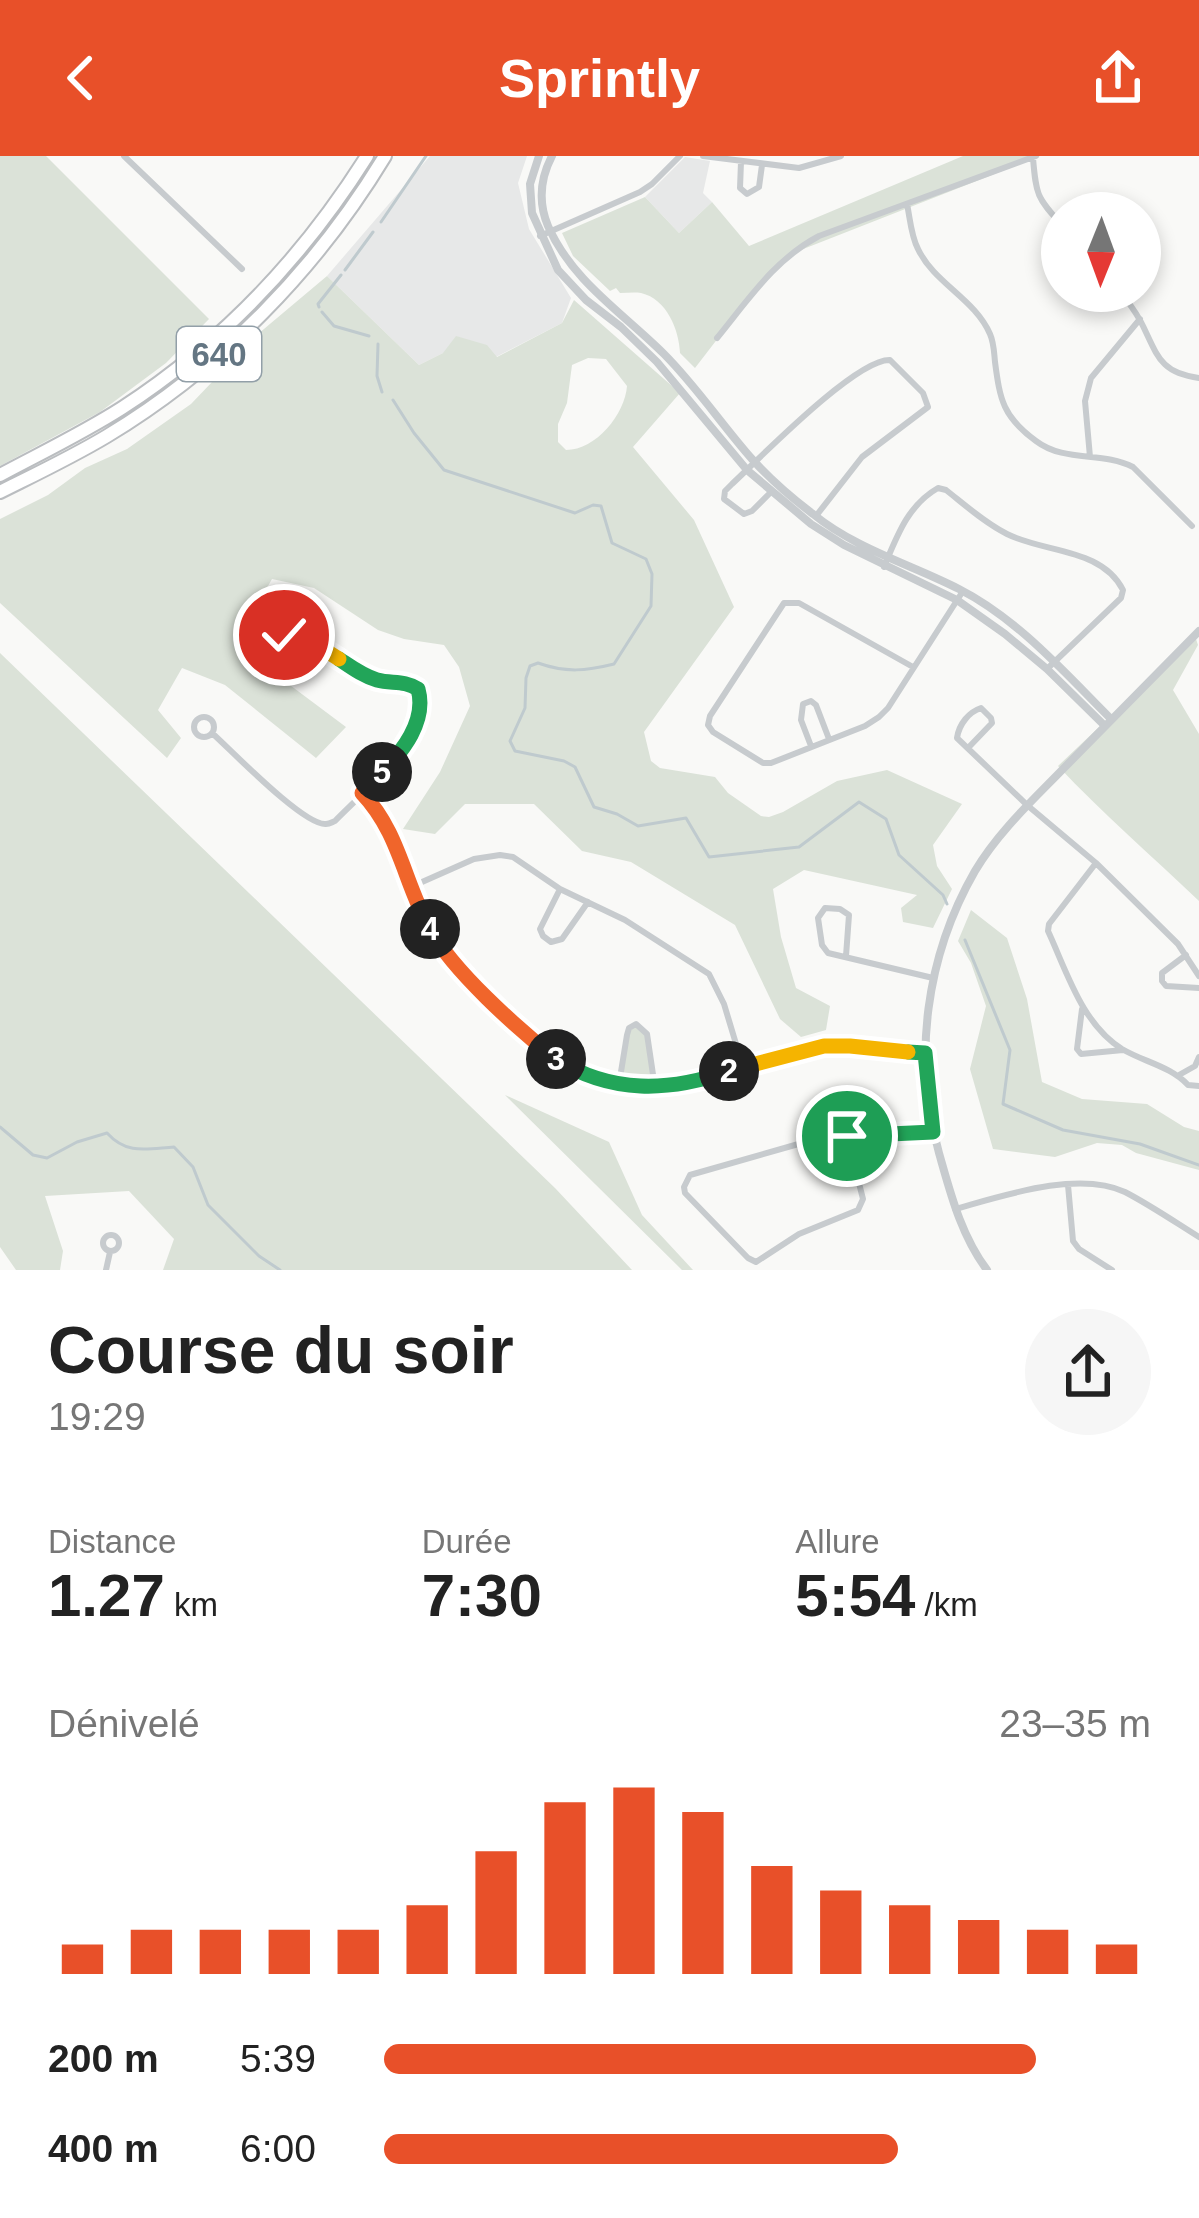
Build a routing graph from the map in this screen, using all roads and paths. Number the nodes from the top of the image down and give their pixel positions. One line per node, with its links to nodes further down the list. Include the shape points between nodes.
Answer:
1 (124, 156): 17 (street)
2 (367, 156): 24 (highway, 640, via 292,258 207,344 113,413)
3 (385, 156): 25 (highway, 640, via 308,265 217,357 122,426)
4 (539, 156): 16 (street, via 530,196)
5 (552, 156): 15 (street, via 541,196)
6 (680, 156): 15 (street, via 640,192)
7 (703, 156): 11 (street)
8 (841, 156): 12 (street, via 800,168)
9 (1034, 157): 13 (street); 14 (street)
10 (753, 160): 11 (street); 12 (street)
11 (741, 162): 12 (street, via 747,194 759,187)
12 (762, 165)
13 (1041, 202)
14 (908, 204): 20 (street, via 799,247); 22 (street, via 926,263 989,330 1005,412 1041,446)
15 (550, 231): 16 (street); 23 (street, via 577,273 666,356)
16 (540, 236): 23 (street, via 568,284 657,362)
17 (242, 269)
18 (1134, 312): 19 (street)
19 (1140, 320): 21 (street, via 1165,367); 22 (street, via 1086,389)
20 (717, 338)
21 (1199, 378)
22 (1090, 457): 28 (street, via 1133,467)
23 (751, 466): 26 (street); 26 (street, via 724,499 744,514); 27 (street); 27 (street, via 820,402 890,360 928,407 862,457)
24 (0, 475)
25 (0, 492)
26 (771, 492): 27 (street)
27 (813, 520): 29 (street)
28 (1192, 526)
29 (886, 562): 30 (street); 33 (street, via 914,507 938,488 1011,536 1105,568 1124,590 1121,598)
30 (960, 596): 33 (street, via 1017,628); 34 (street)
31 (298, 633): 40 (street, via 369,677 418,689 413,730)
32 (1198, 636): 35 (street)
33 (1051, 665): 35 (street)
34 (914, 667): 37 (street, via 879,717); 38 (street, via 799,603 784,603 708,725 763,763)
35 (1108, 722): 41 (street)
36 (212, 733): 40 (street, via 321,824 335,821)
37 (830, 739): 38 (street); 38 (street, via 811,701 800,712)
38 (811, 746)
39 (968, 748): 39 (street, via 992,723 981,707 958,730); 41 (street)
40 (362, 793): 43 (street, via 391,831)
41 (1027, 806): 42 (street); 49 (street, via 976,870)
42 (1096, 863): 47 (street); 51 (street, via 1048,931)
43 (412, 886): 44 (street, via 500,855); 58 (street, via 437,943 496,1007 558,1061)
44 (560, 889): 45 (street); 45 (street, via 540,929 551,942 562,939)
45 (588, 902): 56 (street, via 709,974)
46 (846, 956): 46 (street, via 849,915 825,908 818,918 824,950); 49 (street)
47 (1186, 956): 48 (street); 50 (street, via 1162,981)
48 (1199, 976)
49 (933, 978): 54 (street)
50 (1199, 988)
51 (1083, 1006): 53 (street); 53 (street, via 1081,1054)
52 (1199, 1041): 55 (street)
53 (1124, 1050): 57 (street)
54 (925, 1053): 56 (street, via 824,1046); 61 (street)
55 (1199, 1057): 57 (street)
56 (743, 1067): 60 (street)
57 (1179, 1075): 59 (street)
58 (619, 1085): 60 (street); 60 (street, via 626,1035 636,1024 646,1034)
59 (1199, 1086)
60 (655, 1088)
61 (933, 1132): 62 (street); 64 (street)
62 (847, 1136): 62 (street, via 690,1175 683,1187 756,1262 859,1210)
63 (1068, 1186): 64 (street); 65 (street, via 1122,1191); 69 (street, via 1073,1241)
64 (955, 1209): 68 (street)
65 (1199, 1237)
66 (110, 1252): 67 (street)
67 (106, 1270)
68 (987, 1270)
69 (1112, 1270)

